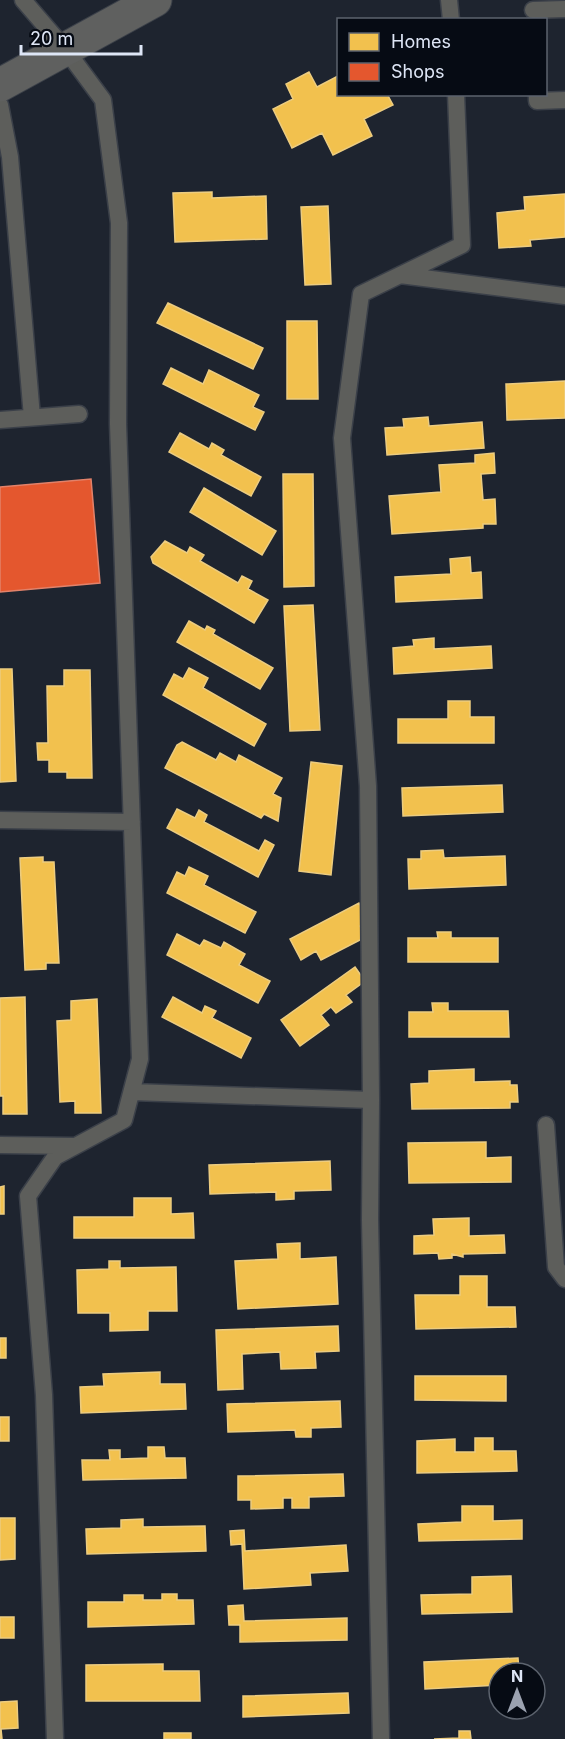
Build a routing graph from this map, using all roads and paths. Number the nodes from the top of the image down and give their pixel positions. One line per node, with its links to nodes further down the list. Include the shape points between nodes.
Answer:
1 (23, 0): 7 (lane)
2 (155, 0): 7 (main road)
3 (449, 0): 6 (lane)
4 (565, 9): 5 (lane)
5 (533, 10)
6 (451, 18)
7 (66, 50): 8 (main road); 19 (lane, via 103,100 119,223 118,424)
8 (0, 85)
9 (456, 96): 13 (lane, via 462,245)
10 (537, 96): 11 (lane, via 537,101)
11 (565, 100)
12 (0, 105): 16 (lane, via 10,157)
13 (400, 275): 14 (lane); 21 (lane, via 362,294 342,438 368,786)
14 (565, 296)
15 (79, 414): 16 (lane)
16 (32, 417): 17 (lane)
17 (0, 420)
18 (0, 820): 19 (lane)
19 (132, 822): 20 (lane, via 140,1059)
20 (132, 1092): 21 (lane); 24 (lane, via 124,1120)
21 (371, 1100): 27 (lane)
22 (546, 1125): 25 (lane, via 556,1267)
23 (0, 1145): 24 (lane)
24 (75, 1146): 26 (lane, via 55,1157 28,1196 44,1395)
25 (565, 1279)
26 (55, 1739)
27 (381, 1739)

